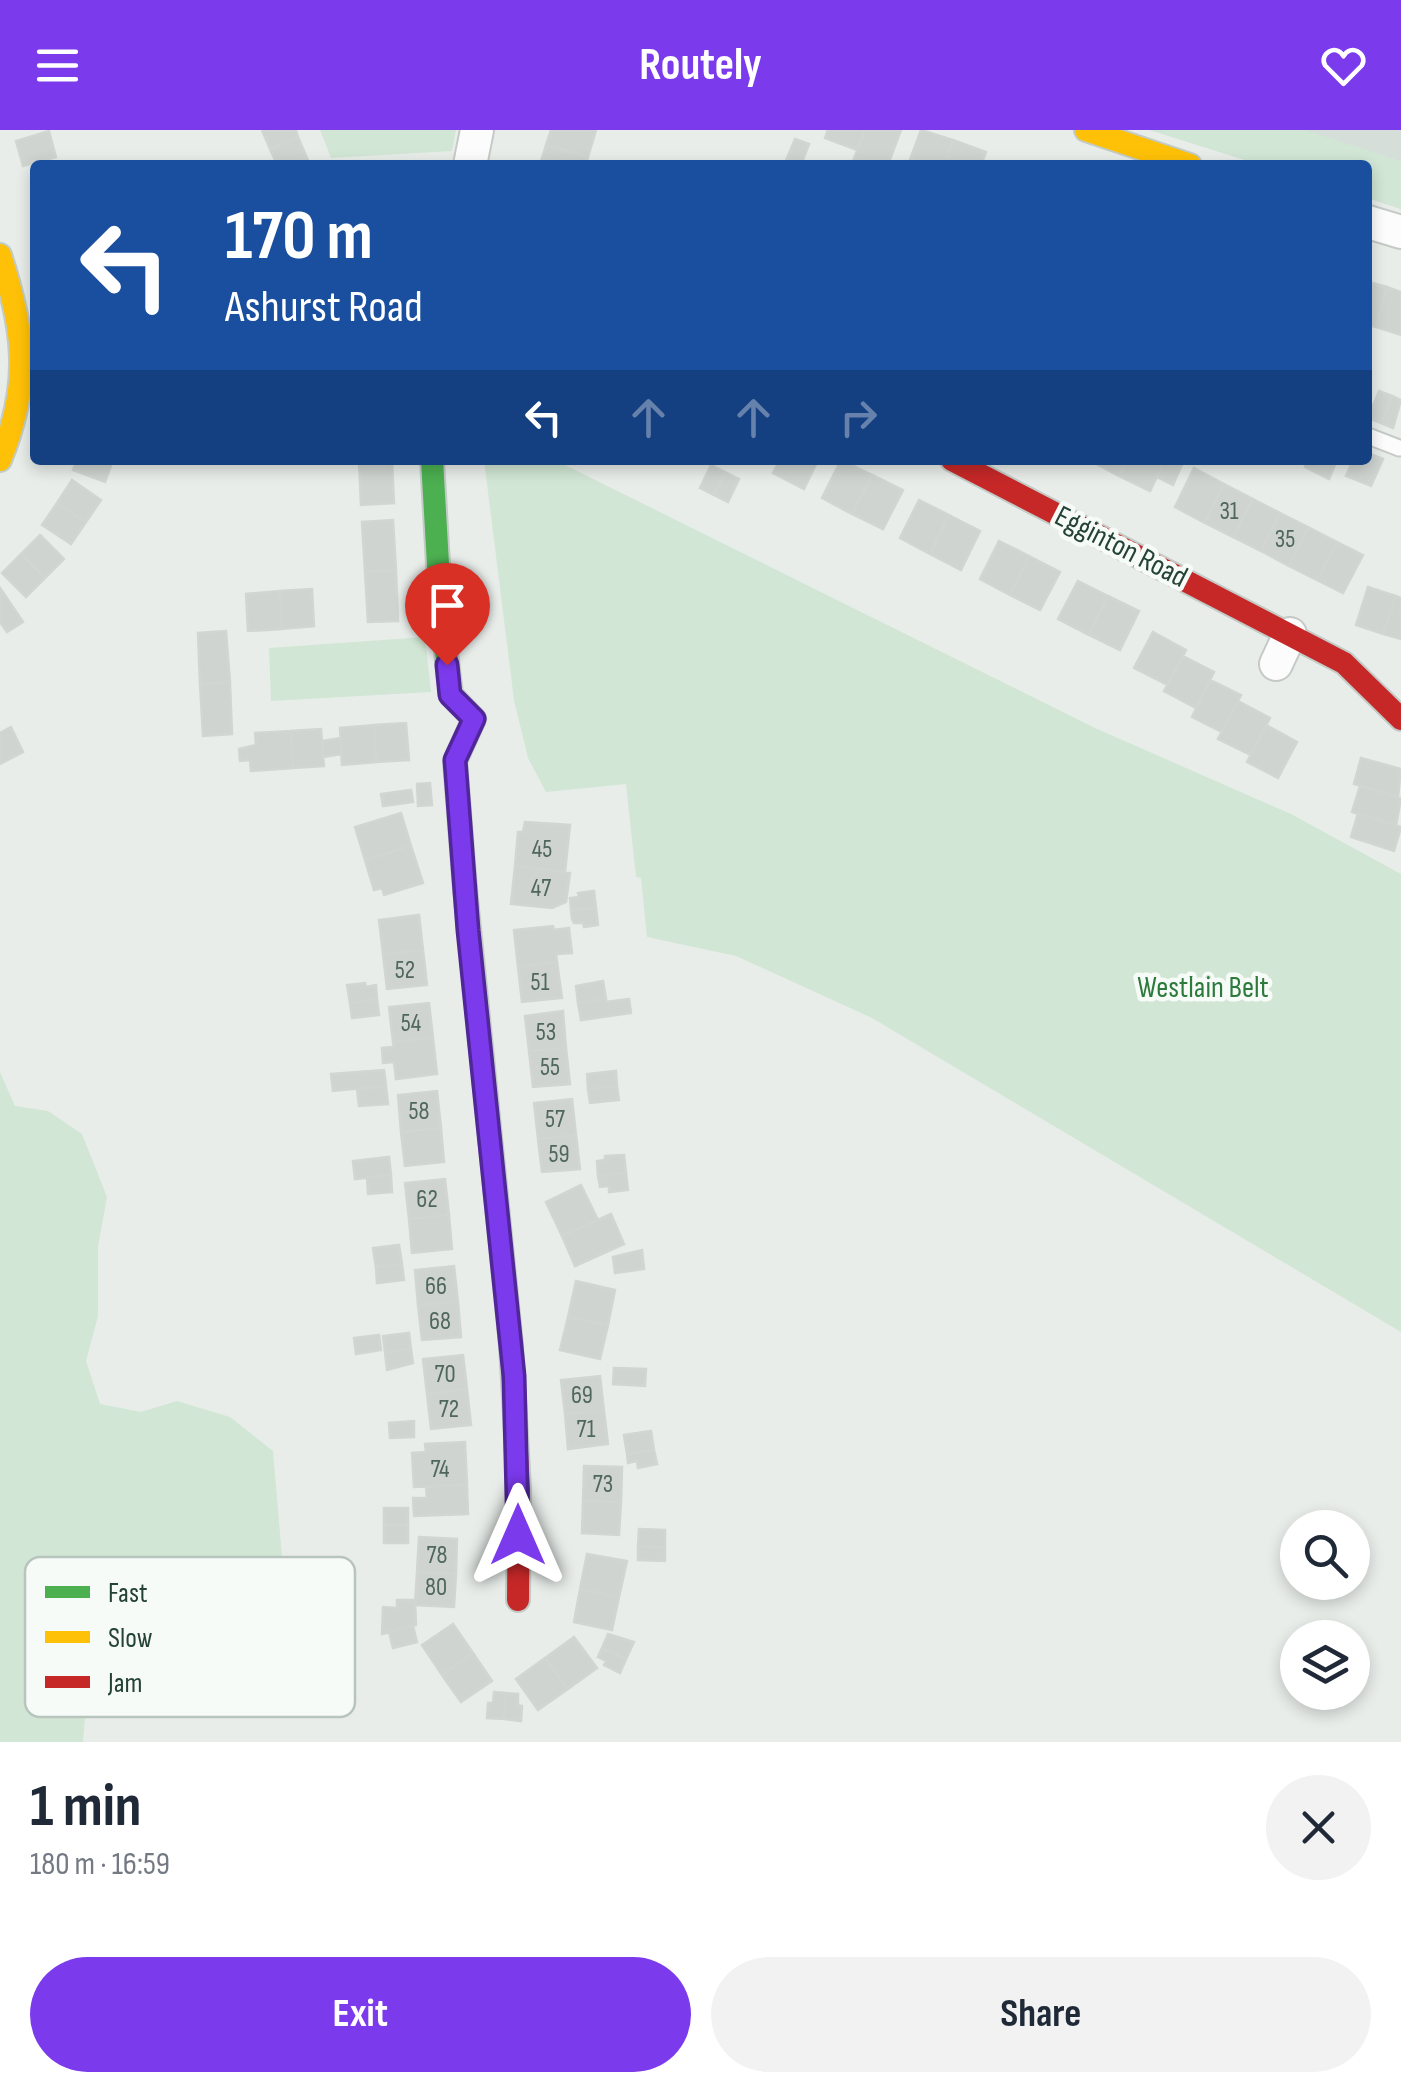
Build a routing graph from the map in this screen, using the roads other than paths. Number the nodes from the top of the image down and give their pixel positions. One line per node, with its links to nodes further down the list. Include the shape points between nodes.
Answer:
1 (477, 130): 3 (street)
2 (1086, 130): 4 (street)
3 (471, 160)
4 (1175, 160)
5 (1372, 223): 6 (street)
6 (1401, 232)
7 (0, 255): 8 (street, via 24,342 24,374)
8 (7, 418): 11 (street)
9 (1372, 438): 10 (lane)
10 (1400, 448)
11 (0, 460)
12 (432, 465): 15 (street, via 450,695 474,719 455,760 514,1376)
13 (961, 465): 14 (street, Egginton Road, via 1283,649 1344,663)
14 (1401, 719)
15 (518, 1600)

